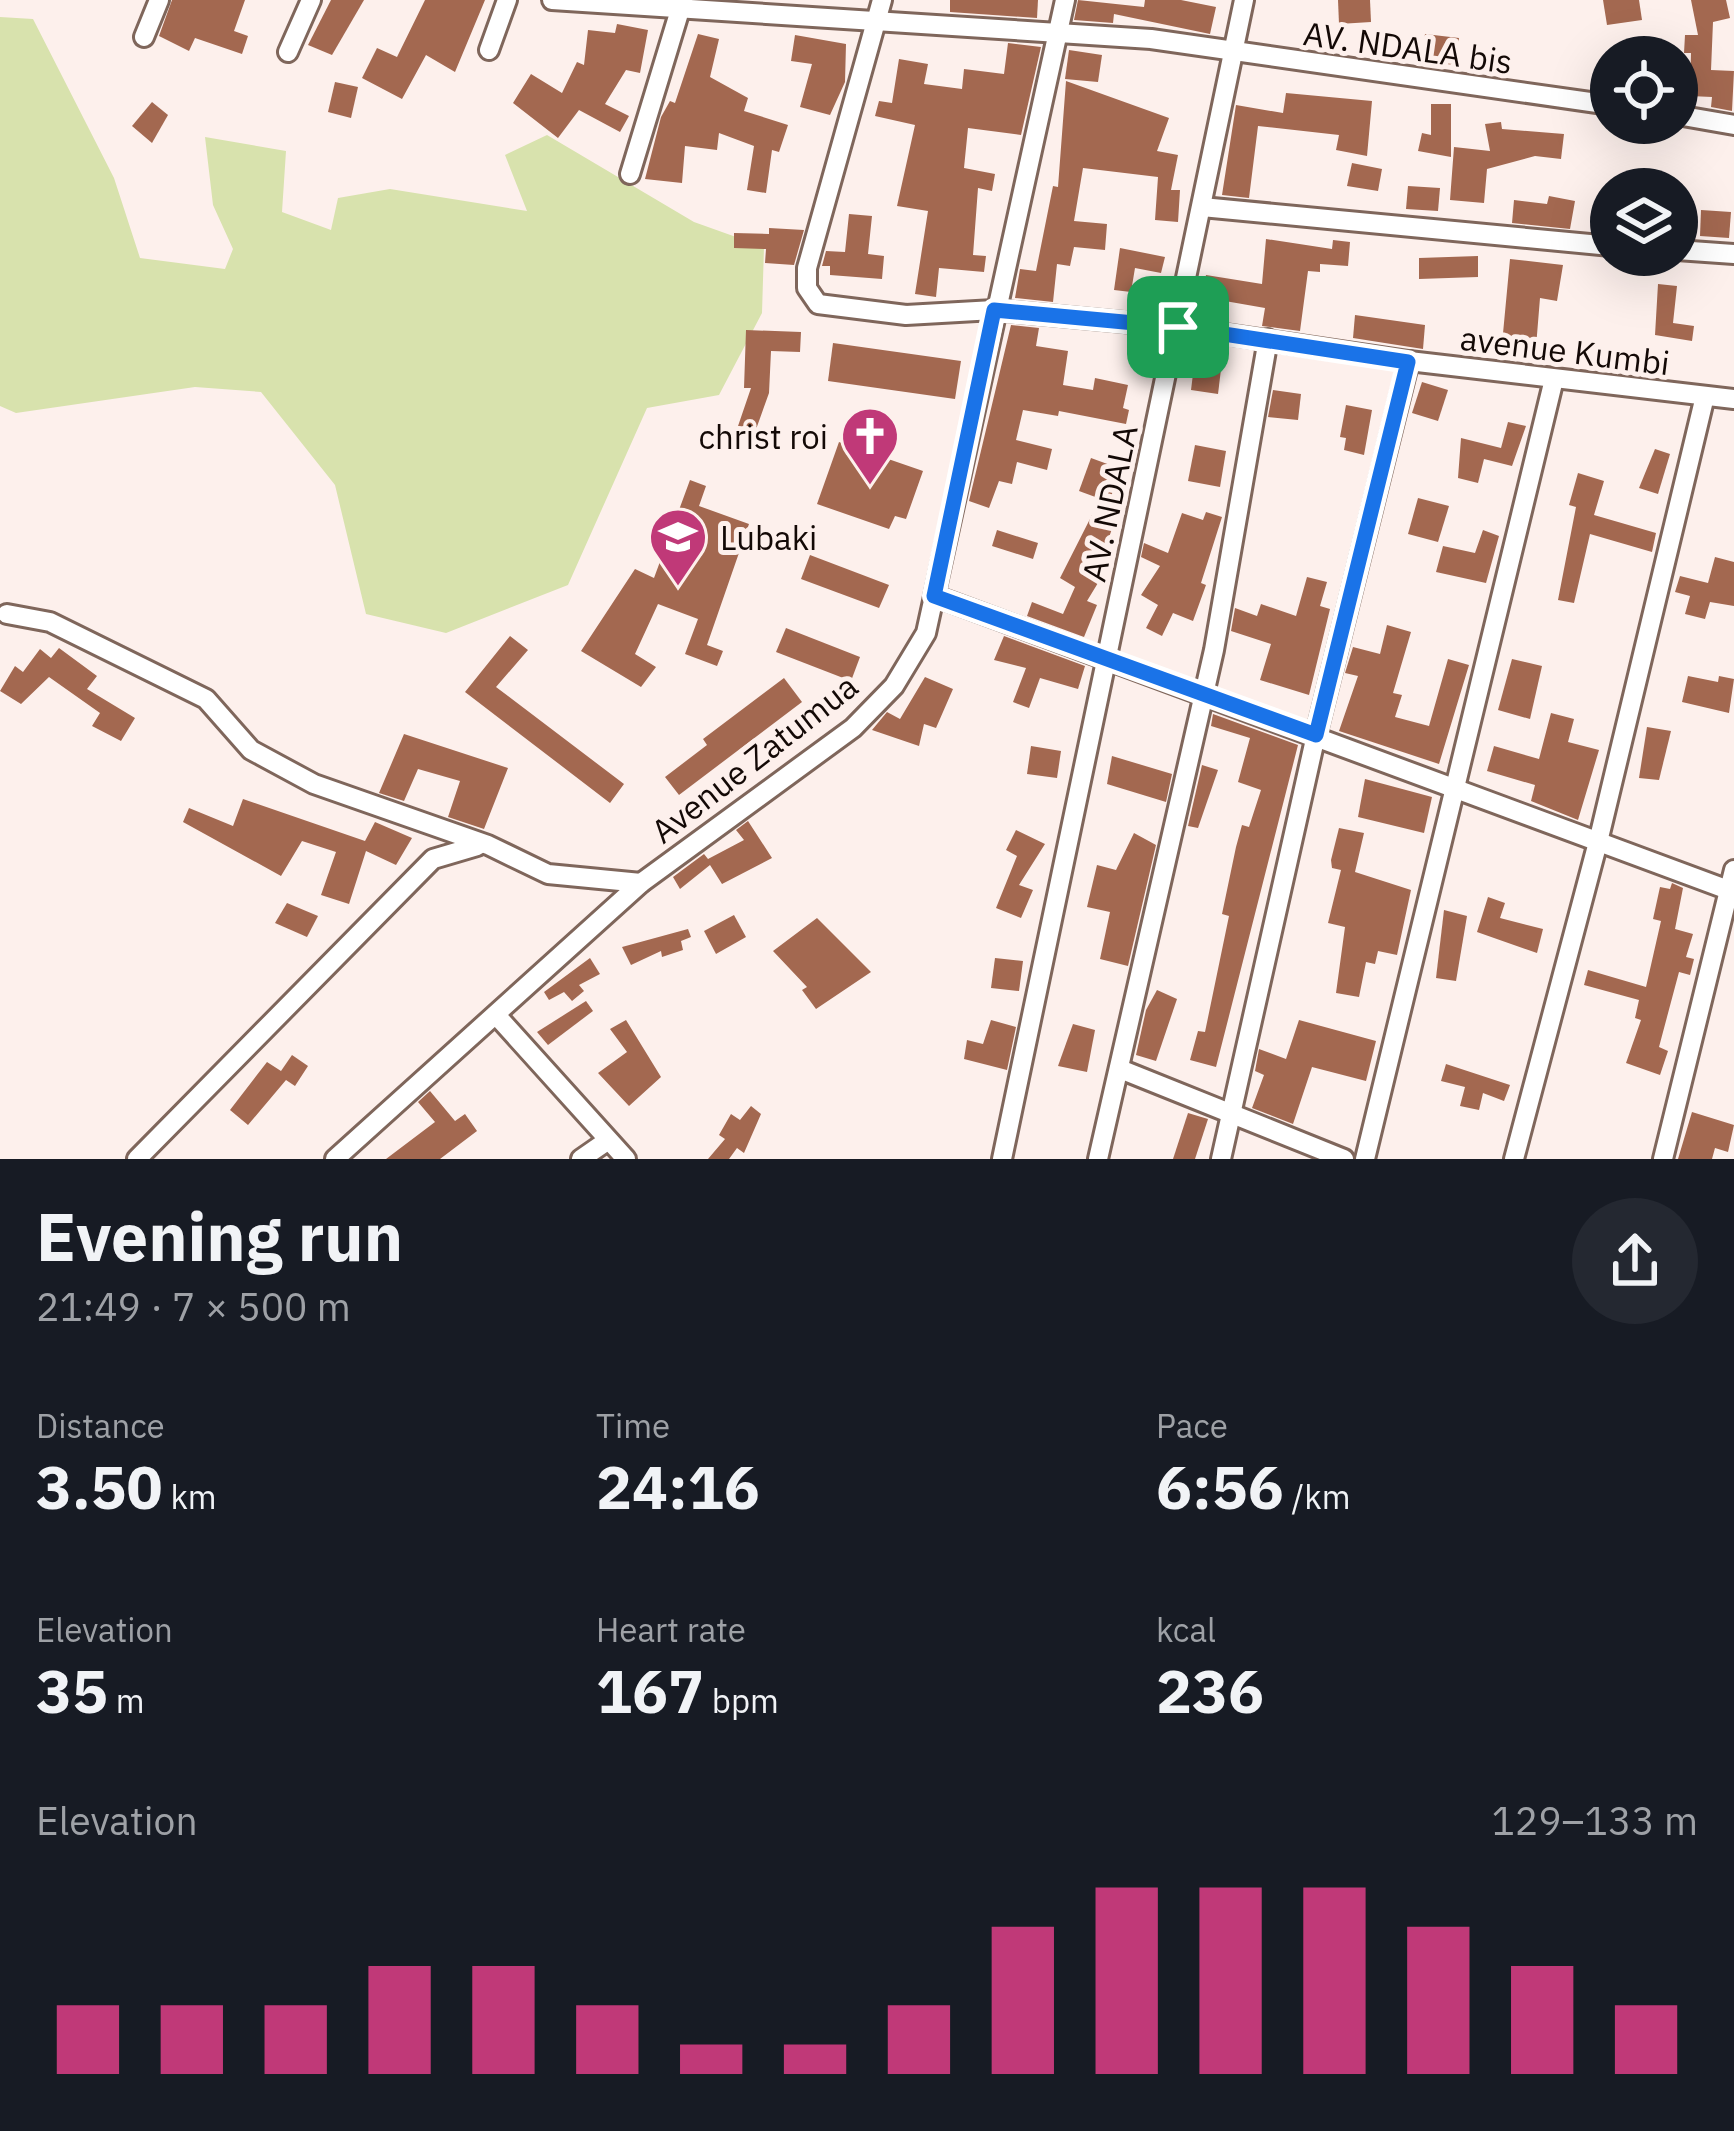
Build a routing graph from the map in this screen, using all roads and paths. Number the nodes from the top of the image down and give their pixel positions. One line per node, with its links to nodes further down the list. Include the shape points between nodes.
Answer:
1 (159, 0): 11 (street)
2 (311, 0): 13 (street)
3 (507, 0): 12 (street)
4 (552, 0): 8 (street, AV. NDALA bis)
5 (882, 0): 9 (street)
6 (1065, 0): 10 (street, Avenue Zatumua)
7 (1244, 0): 14 (street, AV. NDALA)
8 (682, 6): 9 (street, AV. NDALA bis); 18 (street)
9 (876, 25): 10 (street, AV. NDALA bis); 23 (street, avenue Kumbi, via 807,288 818,304 906,315)
10 (1058, 32): 14 (street, AV. NDALA bis); 23 (street, Avenue Zatumua)
11 (144, 37)
12 (489, 50)
13 (288, 52)
14 (1235, 53): 15 (street, AV. NDALA bis); 19 (street, AV. NDALA)
15 (1590, 102)
16 (1698, 119): 17 (street)
17 (1734, 125)
18 (630, 174)
19 (1202, 207): 20 (street); 24 (street, AV. NDALA)
20 (1590, 244)
21 (1698, 251): 22 (street)
22 (1734, 254)
23 (994, 310): 24 (street, avenue Kumbi); 30 (street, Avenue Zatumua)
24 (1178, 327): 25 (street, avenue Kumbi); 32 (street, AV. NDALA)
25 (1268, 339): 26 (street, avenue Kumbi); 33 (street)
26 (1408, 362): 27 (street, avenue Kumbi); 34 (street)
27 (1554, 379): 28 (street, avenue Kumbi); 35 (street)
28 (1705, 396): 29 (street, avenue Kumbi); 36 (street)
29 (1734, 399)
30 (934, 596): 32 (street); 39 (street, Avenue Zatumua, via 926,633 894,686 853,728)
31 (7, 614): 37 (street, via 50,622 206,699 231,734 296,776)
32 (1108, 656): 33 (street); 49 (street, AV. NDALA)
33 (1203, 693): 34 (street); 42 (street)
34 (1316, 735): 35 (street); 43 (street)
35 (1452, 788): 36 (street); 53 (street)
36 (1598, 842): 40 (street); 54 (street)
37 (488, 845): 39 (street, via 562,878); 45 (street, via 433,859)
38 (1734, 870): 40 (street)
39 (641, 884): 41 (street, Avenue Zatumua)
40 (1731, 891): 55 (street)
41 (497, 1016): 44 (street); 46 (street, Avenue Zatumua)
42 (1120, 1069): 43 (street); 50 (street)
43 (1232, 1114): 51 (street); 52 (street)
44 (608, 1141): 47 (street); 48 (street)
45 (137, 1159)
46 (335, 1159)
47 (581, 1159)
48 (626, 1159)
49 (1002, 1159)
50 (1098, 1159)
51 (1221, 1159)
52 (1344, 1159)
53 (1365, 1159)
54 (1514, 1159)
55 (1663, 1159)

